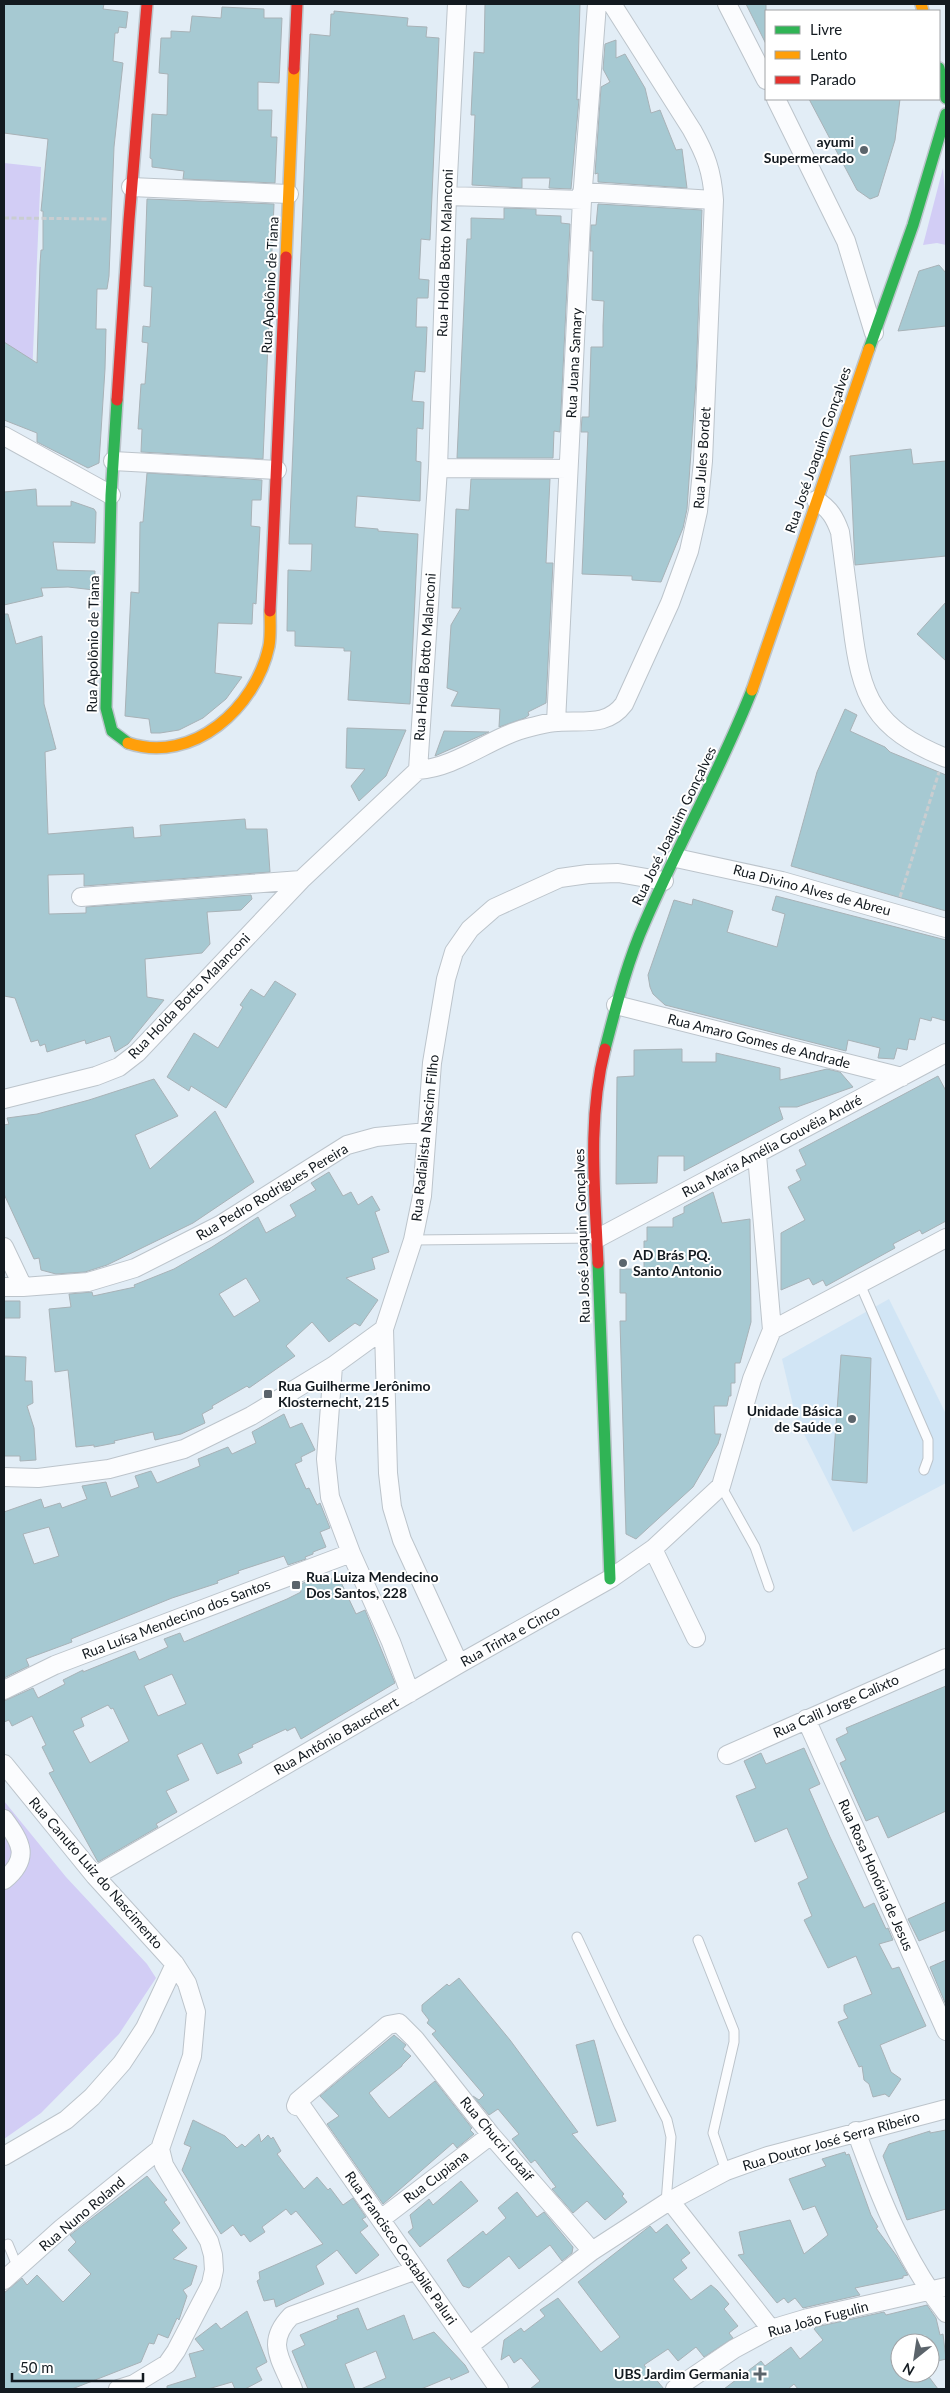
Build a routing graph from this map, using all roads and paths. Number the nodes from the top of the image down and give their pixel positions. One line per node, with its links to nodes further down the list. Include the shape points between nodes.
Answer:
1 (147, 4): 12 (street, Rua Apolônio de Tiana)
2 (297, 4): 13 (street, Rua Apolônio de Tiana)
3 (457, 4): 14 (street, Rua Holda Botto Malanconi)
4 (597, 4): 15 (street, Rua Juana Samary)
5 (612, 4): 16 (street, Rua Jules Bordet, via 704,151 712,175)
6 (727, 4): 8 (street)
7 (940, 72): 9 (street)
8 (765, 78)
9 (946, 98)
10 (776, 100): 19 (street, via 846,241)
11 (946, 114): 19 (street, Rua José Joaquim Gonçalves, via 913,225)
12 (131, 187): 13 (street); 18 (street, Rua Apolônio de Tiana)
13 (289, 194): 23 (street, Rua Apolônio de Tiana)
14 (447, 196): 15 (street); 22 (street, Rua Holda Botto Malanconi)
15 (582, 196): 16 (street); 24 (street, Rua Juana Samary)
16 (714, 200): 27 (street, Rua Jules Bordet, via 704,461 698,511 688,551 670,603 624,704 608,718)
17 (4, 218): 18 (path)
18 (129, 220): 21 (street, Rua Apolônio de Tiana)
19 (874, 333): 26 (street, Rua José Joaquim Gonçalves)
20 (4, 436): 25 (street)
21 (113, 462): 23 (street); 25 (street, Rua Apolônio de Tiana)
22 (438, 468): 24 (street); 29 (street, Rua Holda Botto Malanconi)
23 (277, 470): 25 (street, Rua Apolônio de Tiana, via 269,644 263,668 252,689 229,715 202,736 175,746 149,747 128,743 113,733 108,723)
24 (568, 470): 27 (street, Rua Juana Samary)
25 (111, 495)
26 (816, 500): 28 (street, via 826,506 840,532 863,687 887,723 923,748); 30 (street, Rua José Joaquim Gonçalves, via 760,670 733,738)
27 (556, 722): 29 (street, Rua Jules Bordet, via 518,730 446,766)
28 (945, 757): 34 (path)
29 (418, 770): 31 (street, Rua Holda Botto Malanconi)
30 (676, 858): 32 (street, Rua José Joaquim Gonçalves); 34 (street, Rua Divino Alves de Abreu, via 782,881)
31 (301, 880): 33 (street); 39 (street, Rua Holda Botto Malanconi, via 119,1067 96,1076)
32 (664, 881): 36 (street, Rua José Joaquim Gonçalves, via 644,922); 40 (street, Rua Radialista Nascim Filho, via 618,873 560,878 494,908 470,929 454,952 446,979 437,1023)
33 (82, 897)
34 (896, 912): 35 (street, Rua Divino Alves de Abreu)
35 (946, 928)
36 (616, 1005): 38 (street, Rua Amaro Gomes de Andrade); 42 (street, Rua José Joaquim Gonçalves, via 597,1080 593,1128)
37 (946, 1053): 38 (street, Rua Maria Amélia Gouvêia André)
38 (902, 1077): 41 (street, Rua Maria Amélia Gouvêia André)
39 (4, 1099)
40 (427, 1132): 44 (street, Rua Radialista Nascim Filho, via 422,1196); 48 (street, Rua Pedro Rodrigues Pereira, via 376,1137 347,1145 220,1225 135,1268 88,1282)
41 (757, 1155): 42 (street, Rua Maria Amélia Gouvêia André); 50 (street)
42 (598, 1238): 44 (lane); 57 (street, Rua José Joaquim Gonçalves)
43 (946, 1238): 46 (street)
44 (413, 1240): 49 (street, Rua Radialista Nascim Filho)
45 (4, 1247): 48 (street)
46 (860, 1284): 50 (street); 52 (lane, via 928,1440 928,1459)
47 (4, 1287): 48 (street, Rua Pedro Rodrigues Pereira)
48 (22, 1288)
49 (384, 1329): 51 (street); 61 (street, Rua Radialista Nascim Filho, via 392,1507 402,1540)
50 (772, 1330): 54 (street, via 752,1379)
51 (333, 1366): 53 (street, via 251,1416 184,1449 109,1469 38,1478); 56 (street, Rua Antônio Bauschert, via 326,1459 330,1497)
52 (924, 1470)
53 (4, 1477)
54 (721, 1486): 55 (street, Rua Trinta e Cinco); 58 (lane, via 755,1547)
55 (653, 1550): 57 (street, Rua Trinta e Cinco); 59 (street)
56 (350, 1553): 62 (street, Rua Luísa Mendecino dos Santos, via 55,1666); 63 (street, Rua Antônio Bauschert, via 392,1642)
57 (610, 1579): 61 (street, Rua Trinta e Cinco)
58 (769, 1588)
59 (696, 1638)
60 (946, 1658): 64 (street, Rua Calil Jorge Calixto)
61 (459, 1664): 63 (street, Rua Trinta e Cinco)
62 (4, 1690)
63 (410, 1693): 68 (street, Rua Antônio Bauschert)
64 (806, 1719): 65 (street, Rua Calil Jorge Calixto); 74 (street, Rua Rosa Honória de Jesus)
65 (727, 1755)
66 (4, 1764): 68 (street, Rua Canuto Luiz do Nascimento)
67 (4, 1818): 69 (street, via 21,1846 16,1867)
68 (96, 1876): 72 (street, Rua Canuto Luiz do Nascimento)
69 (4, 1880)
70 (577, 1937): 81 (lane, via 667,2120 671,2137)
71 (698, 1940): 80 (lane, via 734,2031 713,2133)
72 (175, 1964): 78 (street, Rua Canuto Luiz do Nascimento, via 187,1983 196,2012 192,2056); 79 (street, via 145,2028 122,2063 92,2097 66,2120)
73 (404, 2026): 77 (street, Rua Chucri Lotaif); 82 (street, Rua Francisco Costabile Paluri, via 400,2023 388,2025 301,2097 296,2106 302,2107)
74 (946, 2031)
75 (946, 2108): 76 (street, Rua Doutor José Serra Ribeiro)
76 (856, 2131): 80 (street, Rua Doutor José Serra Ribeiro); 89 (street, via 880,2198)
77 (491, 2135): 82 (street, Rua Cupiana); 84 (street, Rua Chucri Lotaif)
78 (160, 2149): 85 (street, Rua Nuno Roland); 93 (street, via 164,2166 208,2241 214,2270 211,2284 176,2352 167,2364)
79 (4, 2156)
80 (726, 2171): 81 (street, Rua Doutor José Serra Ribeiro)
81 (669, 2202): 84 (street, Rua Doutor José Serra Ribeiro); 91 (street)
82 (381, 2219): 86 (street, Rua Francisco Costabile Paluri)
83 (8, 2244): 85 (lane)
84 (592, 2251): 92 (street, Rua Doutor José Serra Ribeiro)
85 (18, 2268): 87 (street, Rua Nuno Roland)
86 (416, 2270): 92 (street, Rua Francisco Costabile Paluri); 94 (street, via 291,2316 276,2337 276,2348)
87 (4, 2280)
88 (946, 2287): 89 (street, Rua João Fugulin)
89 (929, 2291): 90 (street); 91 (street, Rua João Fugulin)
90 (946, 2313)
91 (771, 2329): 96 (street, Rua João Fugulin, via 734,2349)
92 (469, 2346): 95 (street, Rua Francisco Costabile Paluri)
93 (130, 2387)
94 (293, 2389)
95 (500, 2389)
96 (675, 2389)

